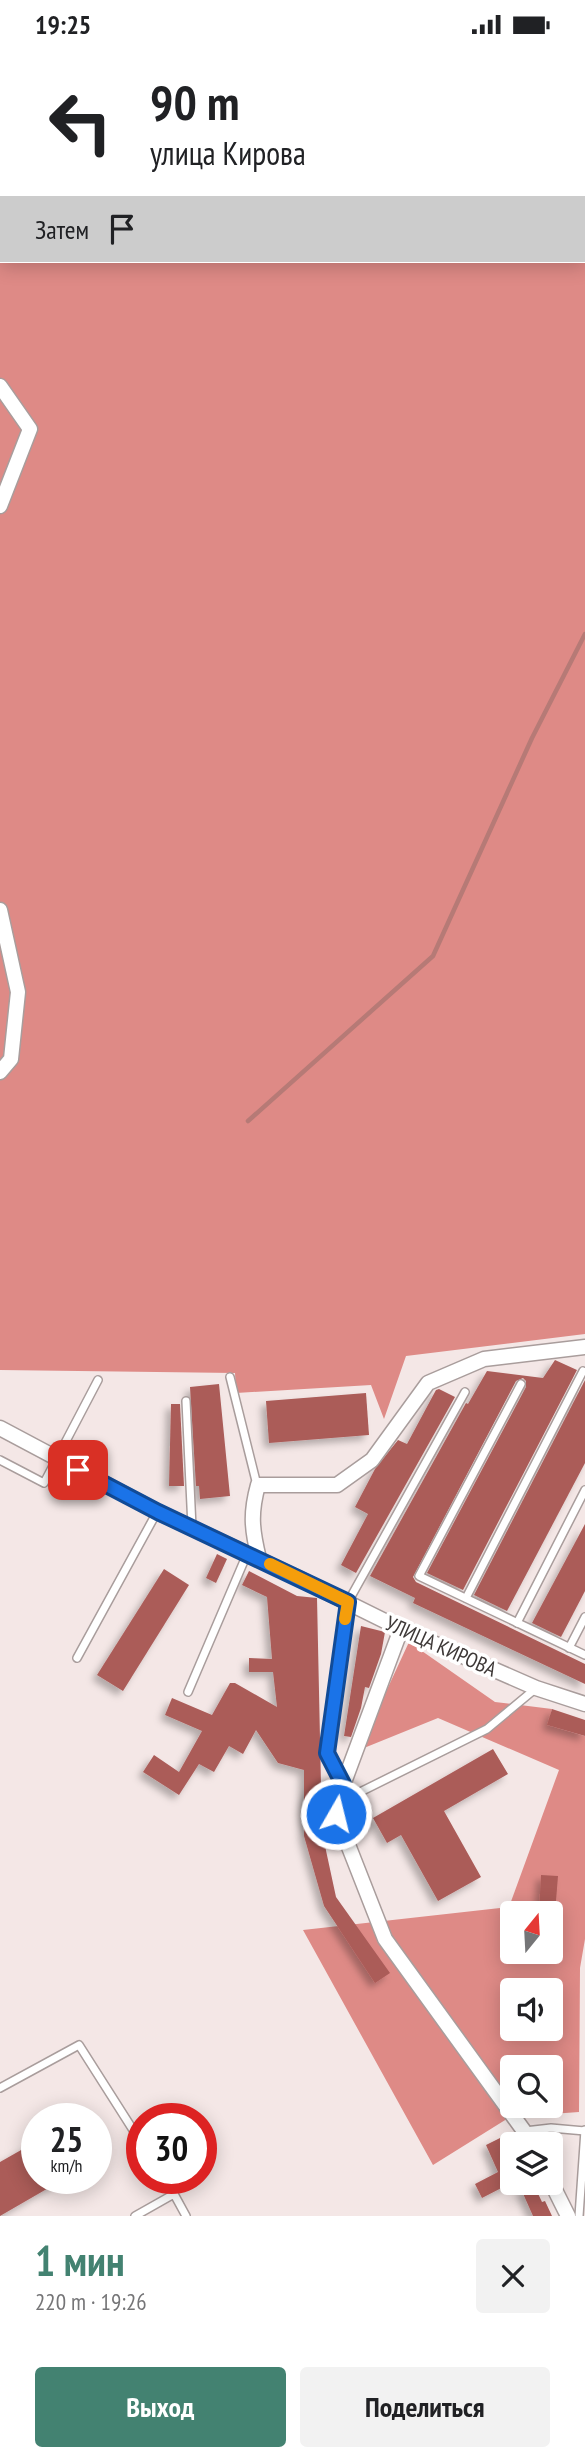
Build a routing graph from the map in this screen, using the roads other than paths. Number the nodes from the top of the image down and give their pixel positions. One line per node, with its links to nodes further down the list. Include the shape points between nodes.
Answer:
1 (0, 386): 2 (street, via 30,429)
2 (0, 506)
3 (0, 910): 4 (street, via 18,992 11,1059)
4 (0, 1072)
5 (585, 1346): 15 (street, via 484,1359 428,1383 372,1460 337,1485)
6 (583, 1371): 20 (lane)
7 (230, 1377): 15 (lane)
8 (99, 1380): 13 (lane)
9 (521, 1384): 20 (lane, via 419,1576)
10 (465, 1392): 21 (lane)
11 (186, 1401): 18 (lane)
12 (0, 1428): 13 (street, УЛИЦА КИРОВА)
13 (58, 1459): 14 (lane, via 44,1483); 17 (street, УЛИЦА КИРОВА)
14 (0, 1460)
15 (258, 1485): 19 (street, via 252,1507)
16 (585, 1490): 23 (lane)
17 (158, 1512): 18 (street, УЛИЦА КИРОВА); 27 (lane)
18 (192, 1527): 19 (street, УЛИЦА КИРОВА)
19 (253, 1556): 21 (street, УЛИЦА КИРОВА); 29 (lane)
20 (466, 1598): 23 (lane)
21 (348, 1602): 24 (street, УЛИЦА КИРОВА); 31 (lane, via 327,1753)
22 (585, 1616): 25 (lane)
23 (517, 1623): 25 (lane)
24 (401, 1629): 28 (street, УЛИЦА КИРОВА); 31 (street)
25 (569, 1648): 26 (lane)
26 (585, 1655)
27 (77, 1658)
28 (536, 1688): 30 (street, УЛИЦА КИРОВА); 32 (lane, via 487,1729)
29 (188, 1692)
30 (585, 1704)
31 (343, 1784): 32 (street)
32 (337, 1804): 36 (street, via 336,1814 385,1939)
33 (0, 2088): 34 (lane, via 79,2045)
34 (126, 2119)
35 (585, 2131): 37 (lane); 43 (lane)
36 (523, 2132)
37 (542, 2132)
38 (174, 2194): 40 (lane); 41 (lane)
39 (558, 2195): 42 (street)
40 (135, 2216)
41 (186, 2216)
42 (568, 2216)
43 (579, 2216)

